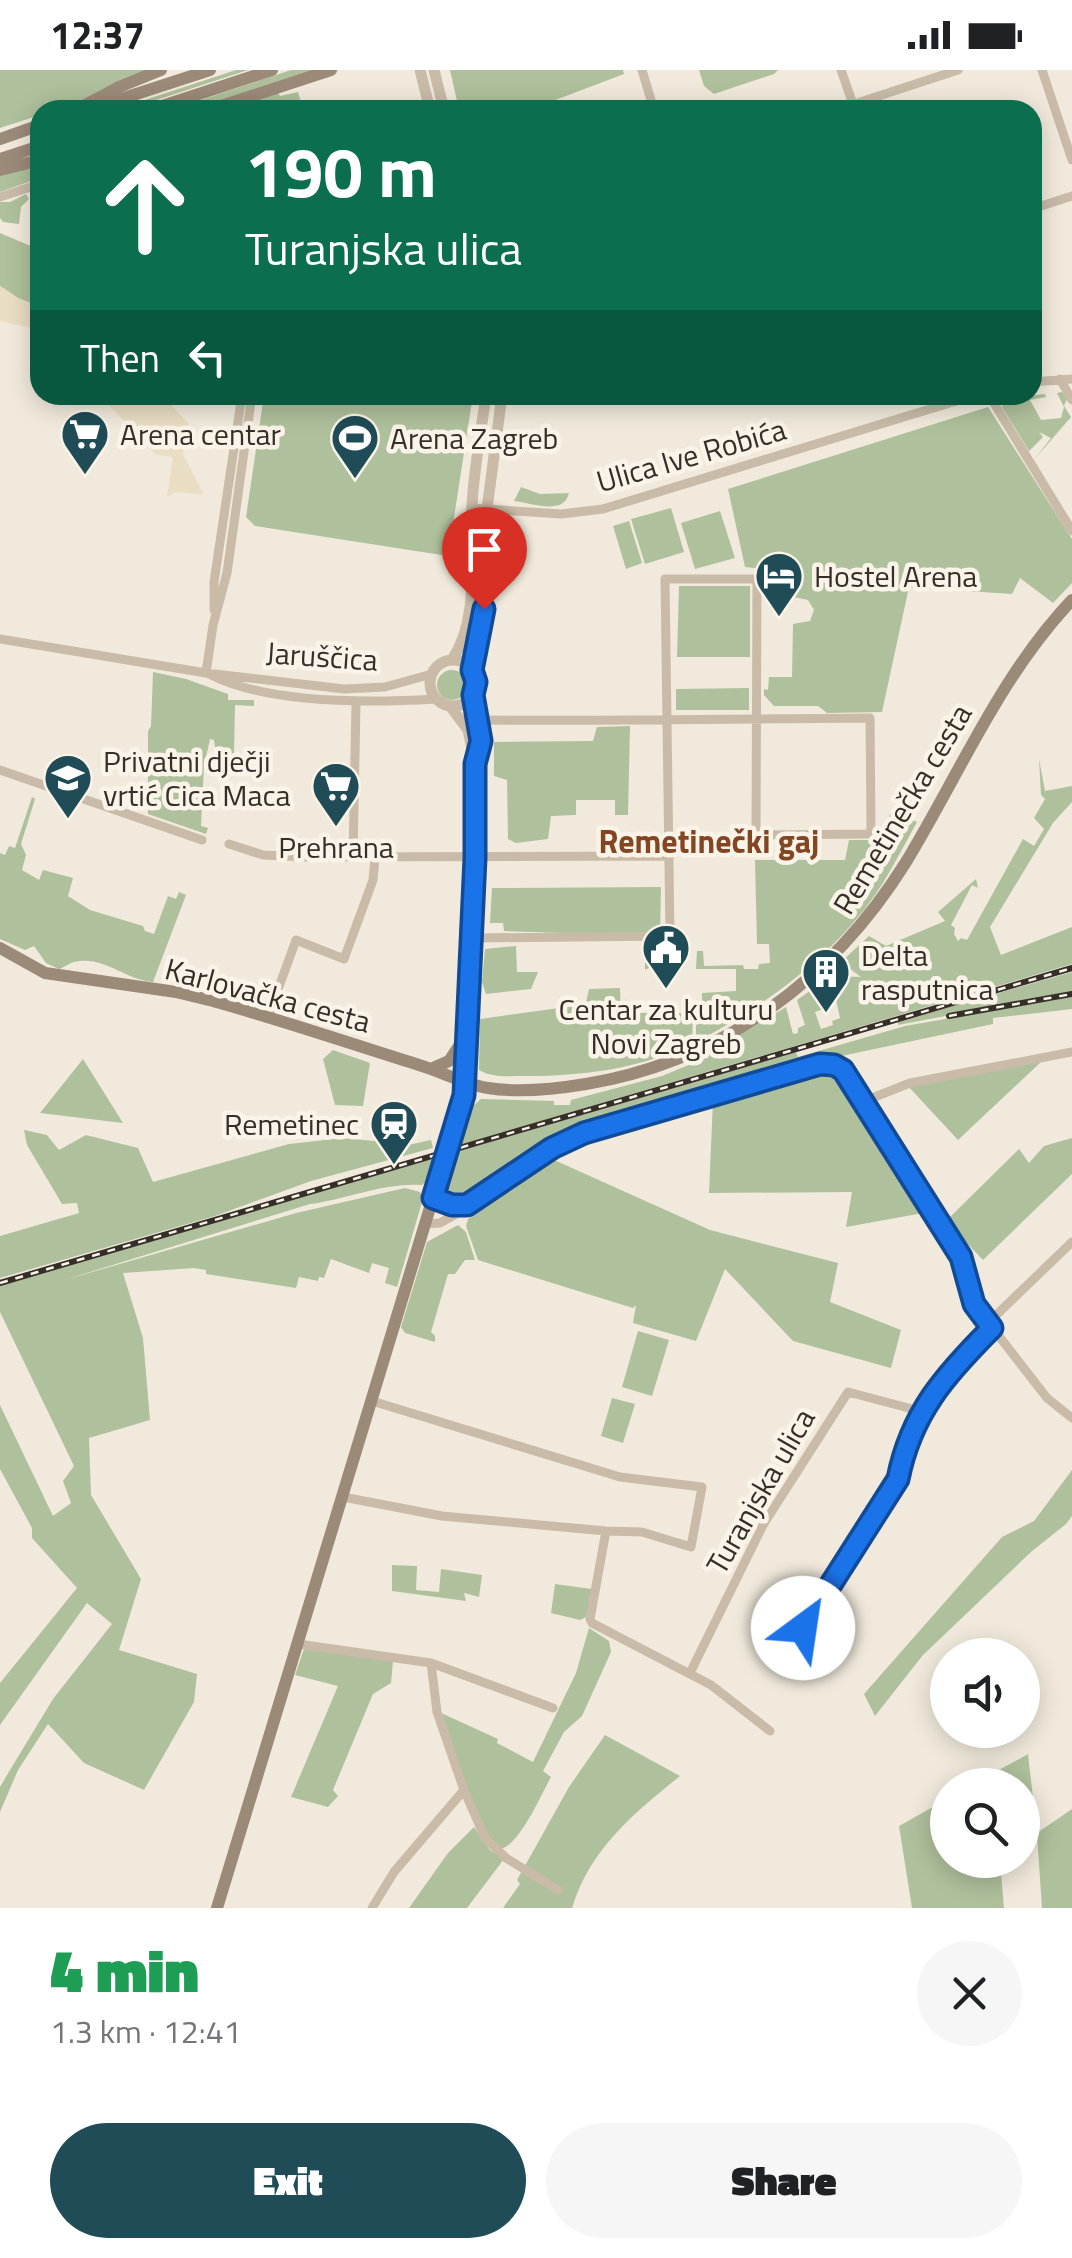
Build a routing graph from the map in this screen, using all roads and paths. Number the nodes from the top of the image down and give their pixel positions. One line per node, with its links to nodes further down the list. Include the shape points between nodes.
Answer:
1 (161, 70): 11 (main road)
2 (210, 70): 12 (main road)
3 (272, 70): 13 (main road)
4 (331, 70): 14 (main road)
5 (420, 70): 15 (street)
6 (434, 70): 16 (street)
7 (642, 70): 17 (street)
8 (841, 70): 18 (street)
9 (958, 70): 19 (street)
10 (1042, 70): 24 (street)
11 (94, 100)
12 (118, 100)
13 (180, 100)
14 (240, 100)
15 (428, 100)
16 (442, 100)
17 (651, 100)
18 (852, 100)
19 (874, 100)
20 (30, 129): 21 (main road)
21 (0, 139)
22 (30, 149): 23 (main road)
23 (0, 159)
24 (1072, 160)
25 (30, 162): 26 (main road)
26 (0, 170)
27 (30, 187): 29 (street)
28 (1072, 196): 30 (street)
29 (0, 197)
30 (1042, 206)
31 (1072, 378): 32 (street)
32 (1060, 379): 33 (street); 34 (street)
33 (1042, 381)
34 (1072, 400)
35 (241, 405): 45 (street)
36 (251, 405): 45 (street, via 227,573)
37 (485, 405): 41 (street)
38 (501, 405): 42 (street)
39 (929, 405): 42 (street, Ulica Ive Robića, via 603,508 567,514)
40 (995, 405): 43 (street)
41 (472, 508): 42 (street, Ulica Ive Robića); 47 (street, via 470,612)
42 (487, 509): 48 (street, via 483,618)
43 (1072, 531)
44 (1072, 600): 72 (main road, Remetinečka cesta, via 1012,674 882,898 807,980 734,1032 667,1065 560,1088 492,1089)
45 (213, 625): 49 (street)
46 (0, 639): 49 (street, Jaruščica)
47 (452, 660): 48 (street); 50 (street)
48 (472, 670): 51 (street)
49 (206, 673): 50 (street, Jaruščica, via 362,690); 53 (street, Jaruščica, via 233,687)
50 (432, 674): 52 (street)
51 (473, 695): 54 (street); 57 (street)
52 (436, 699): 53 (street, Jaruščica); 54 (street)
53 (356, 704): 63 (street, Jaruščica)
54 (450, 706): 58 (street, via 468,730)
55 (665, 718): 56 (street); 56 (street, via 665,579 757,580); 57 (street); 62 (street)
56 (758, 718): 56 (street, via 870,718 870,834 756,835)
57 (478, 720): 58 (street)
58 (475, 764): 65 (street)
59 (0, 770): 60 (street)
60 (202, 840)
61 (228, 844): 63 (street, via 263,855)
62 (670, 856): 65 (street); 66 (street, via 670,936)
63 (353, 858): 64 (street)
64 (375, 858): 65 (street); 68 (street, via 344,959 296,940)
65 (475, 858): 66 (street)
66 (472, 938): 69 (street)
67 (0, 949): 68 (main road, Karlovačka cesta, via 44,972 176,992)
68 (268, 1017): 71 (main road, Karlovačka cesta)
69 (467, 1034): 71 (main road, via 449,1061); 72 (street)
70 (1072, 1052): 73 (street, via 910,1083)
71 (430, 1068): 72 (main road, Karlovačka cesta)
72 (464, 1081): 74 (main road)
73 (862, 1102): 75 (street, via 843,1070 820,1064 584,1133); 78 (street, via 961,1257 974,1304)
74 (433, 1198): 75 (street); 76 (main road)
75 (467, 1205): 76 (street)
76 (426, 1224): 79 (main road)
77 (1072, 1242): 78 (street)
78 (990, 1326): 80 (street); 81 (street, via 1047,1398)
79 (372, 1401): 82 (main road); 83 (street, via 620,1476 702,1487 691,1547 642,1532)
80 (920, 1410): 85 (street, via 898,1479); 87 (street, Turanjska ulica, via 848,1392 763,1525)
81 (1072, 1418)
82 (343, 1497): 83 (street, via 442,1516); 84 (main road)
83 (606, 1532): 87 (street, via 592,1623)
84 (298, 1644): 86 (street); 92 (main road)
85 (786, 1657)
86 (431, 1663): 88 (street); 90 (street, via 436,1712)
87 (690, 1673): 89 (street)
88 (553, 1708)
89 (770, 1731)
90 (464, 1790): 91 (street, via 485,1838); 93 (street)
91 (558, 1890)
92 (217, 1908)
93 (372, 1908)

